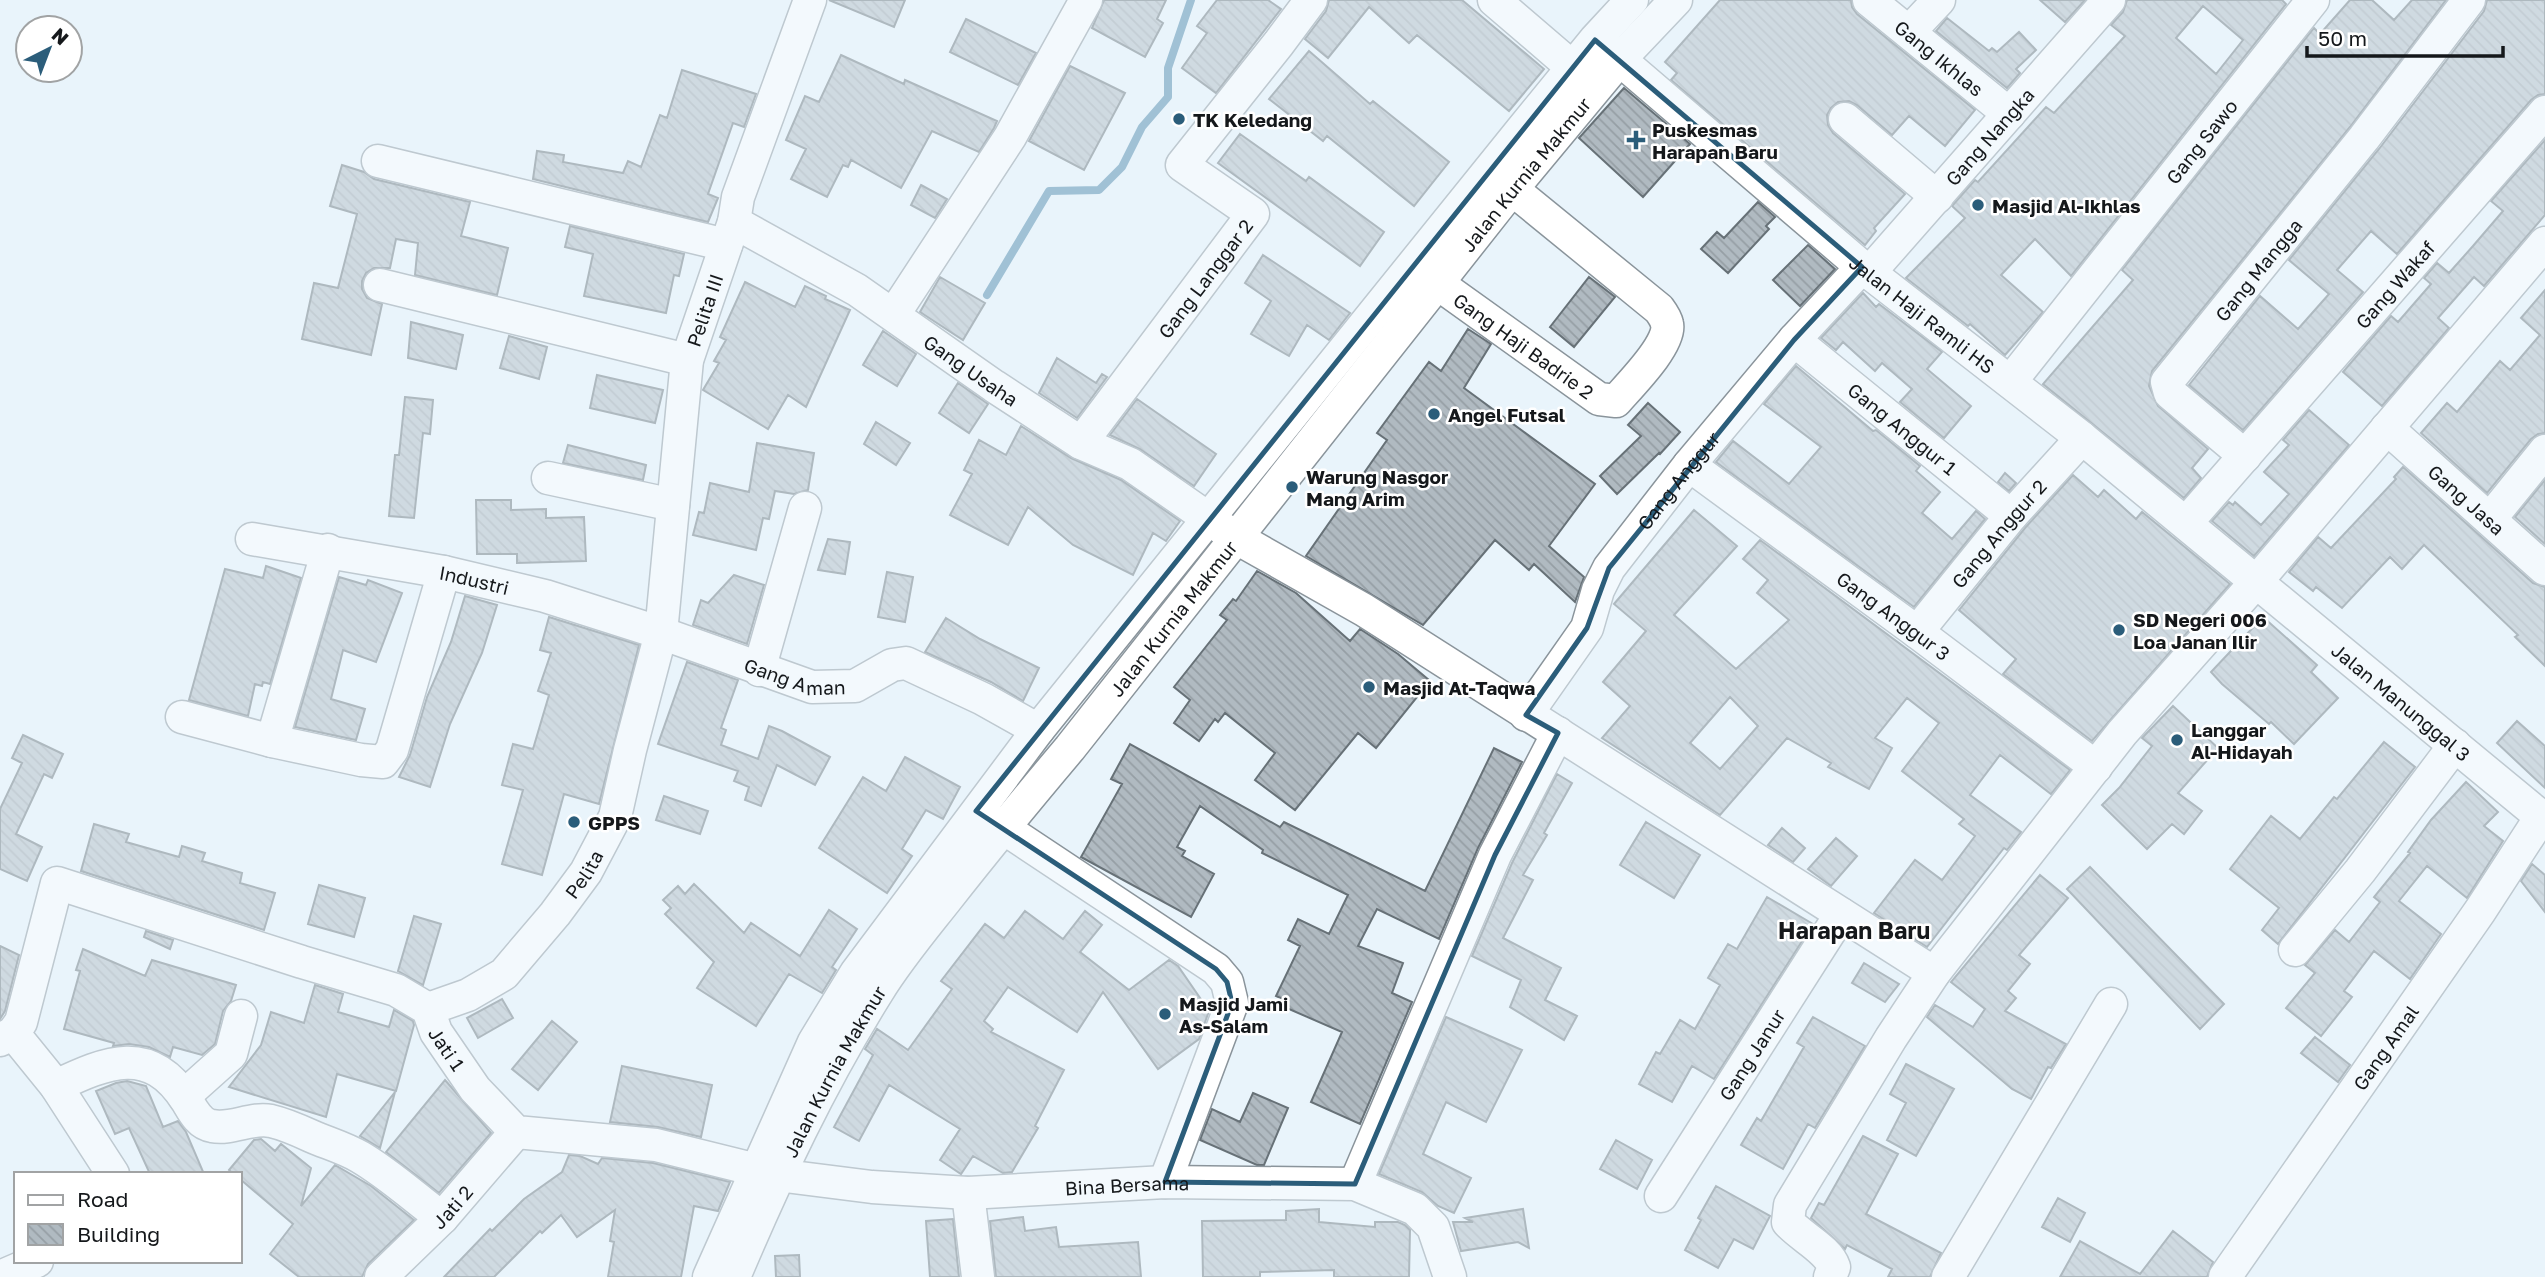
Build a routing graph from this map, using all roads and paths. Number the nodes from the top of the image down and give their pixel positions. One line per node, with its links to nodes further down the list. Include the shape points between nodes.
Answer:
1 (810, 0): 22 (street, Pelita III, via 738,197)
2 (1086, 0): 27 (street, via 1010,137)
3 (1311, 0): 33 (street, Gang Langgar 2, via 1182,165 1253,214)
4 (1494, 0): 15 (street)
5 (1632, 0): 13 (street, Jalan Kurnia Makmur)
6 (1676, 0): 14 (street, Jalan Kurnia Makmur)
7 (1869, 0): 12 (street, Gang Ikhlas)
8 (1939, 0): 12 (street)
9 (2109, 0): 17 (street, Gang Nangka)
10 (2313, 0): 30 (street, Gang Sawo)
11 (2469, 0): 35 (street, Gang Mangga, via 2168,382 2170,393)
12 (1909, 32): 17 (street, Gang Ikhlas)
13 (1595, 40): 14 (street, Jalan Haji Ramli HS); 15 (street, Jalan Kurnia Makmur)
14 (1620, 59): 20 (street, Jalan Kurnia Makmur); 24 (street, Jalan Haji Ramli HS)
15 (1572, 67): 43 (street, Jalan Kurnia Makmur)
16 (2545, 112): 35 (street, Gang Wakaf)
17 (2009, 114): 21 (street, Gang Nangka)
18 (1845, 119): 21 (street)
19 (378, 161): 22 (street, Gang Usaha)
20 (1512, 189): 25 (street, Jalan Kurnia Makmur); 25 (street, Gang Haji Badrie 2, via 1659,309 1668,326 1665,341 1642,370 1616,401 1599,399)
21 (1937, 197): 24 (street, Gang Nangka)
22 (730, 234): 27 (street, Gang Usaha, via 833,276); 29 (street, Pelita III)
23 (2545, 243): 31 (street)
24 (1866, 270): 28 (street, Gang Anggur); 30 (street, Jalan Haji Ramli HS)
25 (1437, 283): 43 (street, Jalan Kurnia Makmur)
26 (380, 285): 29 (street)
27 (894, 314): 33 (street, Gang Usaha)
28 (1794, 340): 36 (street, Gang Anggur); 40 (street, Gang Anggur 1)
29 (687, 360): 38 (street, Pelita III)
30 (2011, 381): 32 (street, Jalan Haji Ramli HS)
31 (2387, 428): 41 (street, Gang Jasa); 48 (street)
32 (2082, 438): 40 (street, Gang Anggur 2); 42 (street, Jalan Haji Ramli HS)
33 (1082, 443): 43 (street, Gang Usaha, via 1130,464)
34 (2545, 451): 41 (street)
35 (2245, 456): 42 (street)
36 (1689, 466): 49 (street, Gang Anggur 3); 52 (street, Gang Anggur, via 1609,568 1587,628)
37 (548, 478): 38 (street)
38 (673, 505): 50 (street, Pelita III)
39 (805, 508): 51 (street)
40 (2011, 516): 49 (street, Gang Anggur 2)
41 (2490, 519): 46 (street, Gang Jasa)
42 (2186, 523): 48 (street, Jalan Haji Ramli HS)
43 (1222, 528): 52 (street, Gang Usaha, via 1364,610); 54 (street, Jalan Kurnia Makmur); 61 (street, Jalan Kurnia Makmur, via 1070,748)
44 (267, 541): 45 (street, Industri)
45 (328, 550): 47 (street, Industri); 56 (street)
46 (2545, 569)
47 (444, 572): 50 (street, Industri, via 545,596); 56 (street, via 388,758 383,762 362,760)
48 (2256, 582): 57 (street, Jalan Manunggal 3); 58 (street)
49 (1917, 632): 58 (street, Gang Anggur 3)
50 (662, 633): 51 (street, Gang Aman); 66 (street, Pelita, via 615,817 586,872 504,974 468,995)
51 (759, 670): 54 (street, Gang Aman, via 812,687 855,686 891,665 906,663)
52 (1526, 715): 55 (street, Gang Usaha)
53 (182, 717): 56 (street)
54 (1038, 730): 59 (street, Jalan Kurnia Makmur)
55 (1558, 733): 62 (street, Gang Usaha); 75 (street, via 1495,855)
56 (272, 741)
57 (2455, 745): 60 (street, Jalan Manunggal 3); 63 (street)
58 (2096, 767): 64 (street)
59 (976, 811): 61 (street); 73 (street, Jalan Kurnia Makmur, via 856,973 814,1042)
60 (2543, 819): 88 (street, Gang Amal)
61 (1003, 827): 73 (street, Jalan Kurnia Makmur, via 879,989); 74 (street, via 1216,969 1227,982 1232,1003)
62 (1842, 914): 64 (street, Gang Usaha); 77 (street, Gang Janur)
63 (2295, 950)
64 (1934, 973): 86 (street, via 1790,1205 1788,1222 1832,1259)
65 (2111, 1004): 87 (street)
66 (428, 1009): 68 (street, Jati 1, via 396,990 57,883 21,1022); 71 (street, Jati 1, via 436,1032 475,1089)
67 (241, 1016): 70 (street, via 231,1054)
68 (7, 1036): 69 (street)
69 (56, 1086): 70 (street, via 100,1067 131,1061 148,1064); 72 (street)
70 (184, 1096): 78 (street, via 203,1123 272,1121 360,1157)
71 (516, 1132): 73 (street, via 656,1145); 78 (street, Jati 2)
72 (112, 1172)
73 (767, 1172): 76 (street, Bina Bersama, via 872,1187); 82 (street, Jalan Kurnia Makmur); 83 (street, Jalan Kurnia Makmur)
74 (1165, 1182): 75 (street, Bina Bersama); 76 (street, Bina Bersama)
75 (1354, 1184): 85 (street, Bina Bersama, via 1415,1209 1433,1227)
76 (968, 1193): 84 (street)
77 (1661, 1196)
78 (442, 1218): 81 (street, Jati 2)
79 (32, 1263): 80 (street)
80 (0, 1277)
81 (382, 1277)
82 (709, 1277)
83 (734, 1277)
84 (978, 1277)
85 (1450, 1277)
86 (1830, 1277)
87 (1948, 1277)
88 (2225, 1277)

